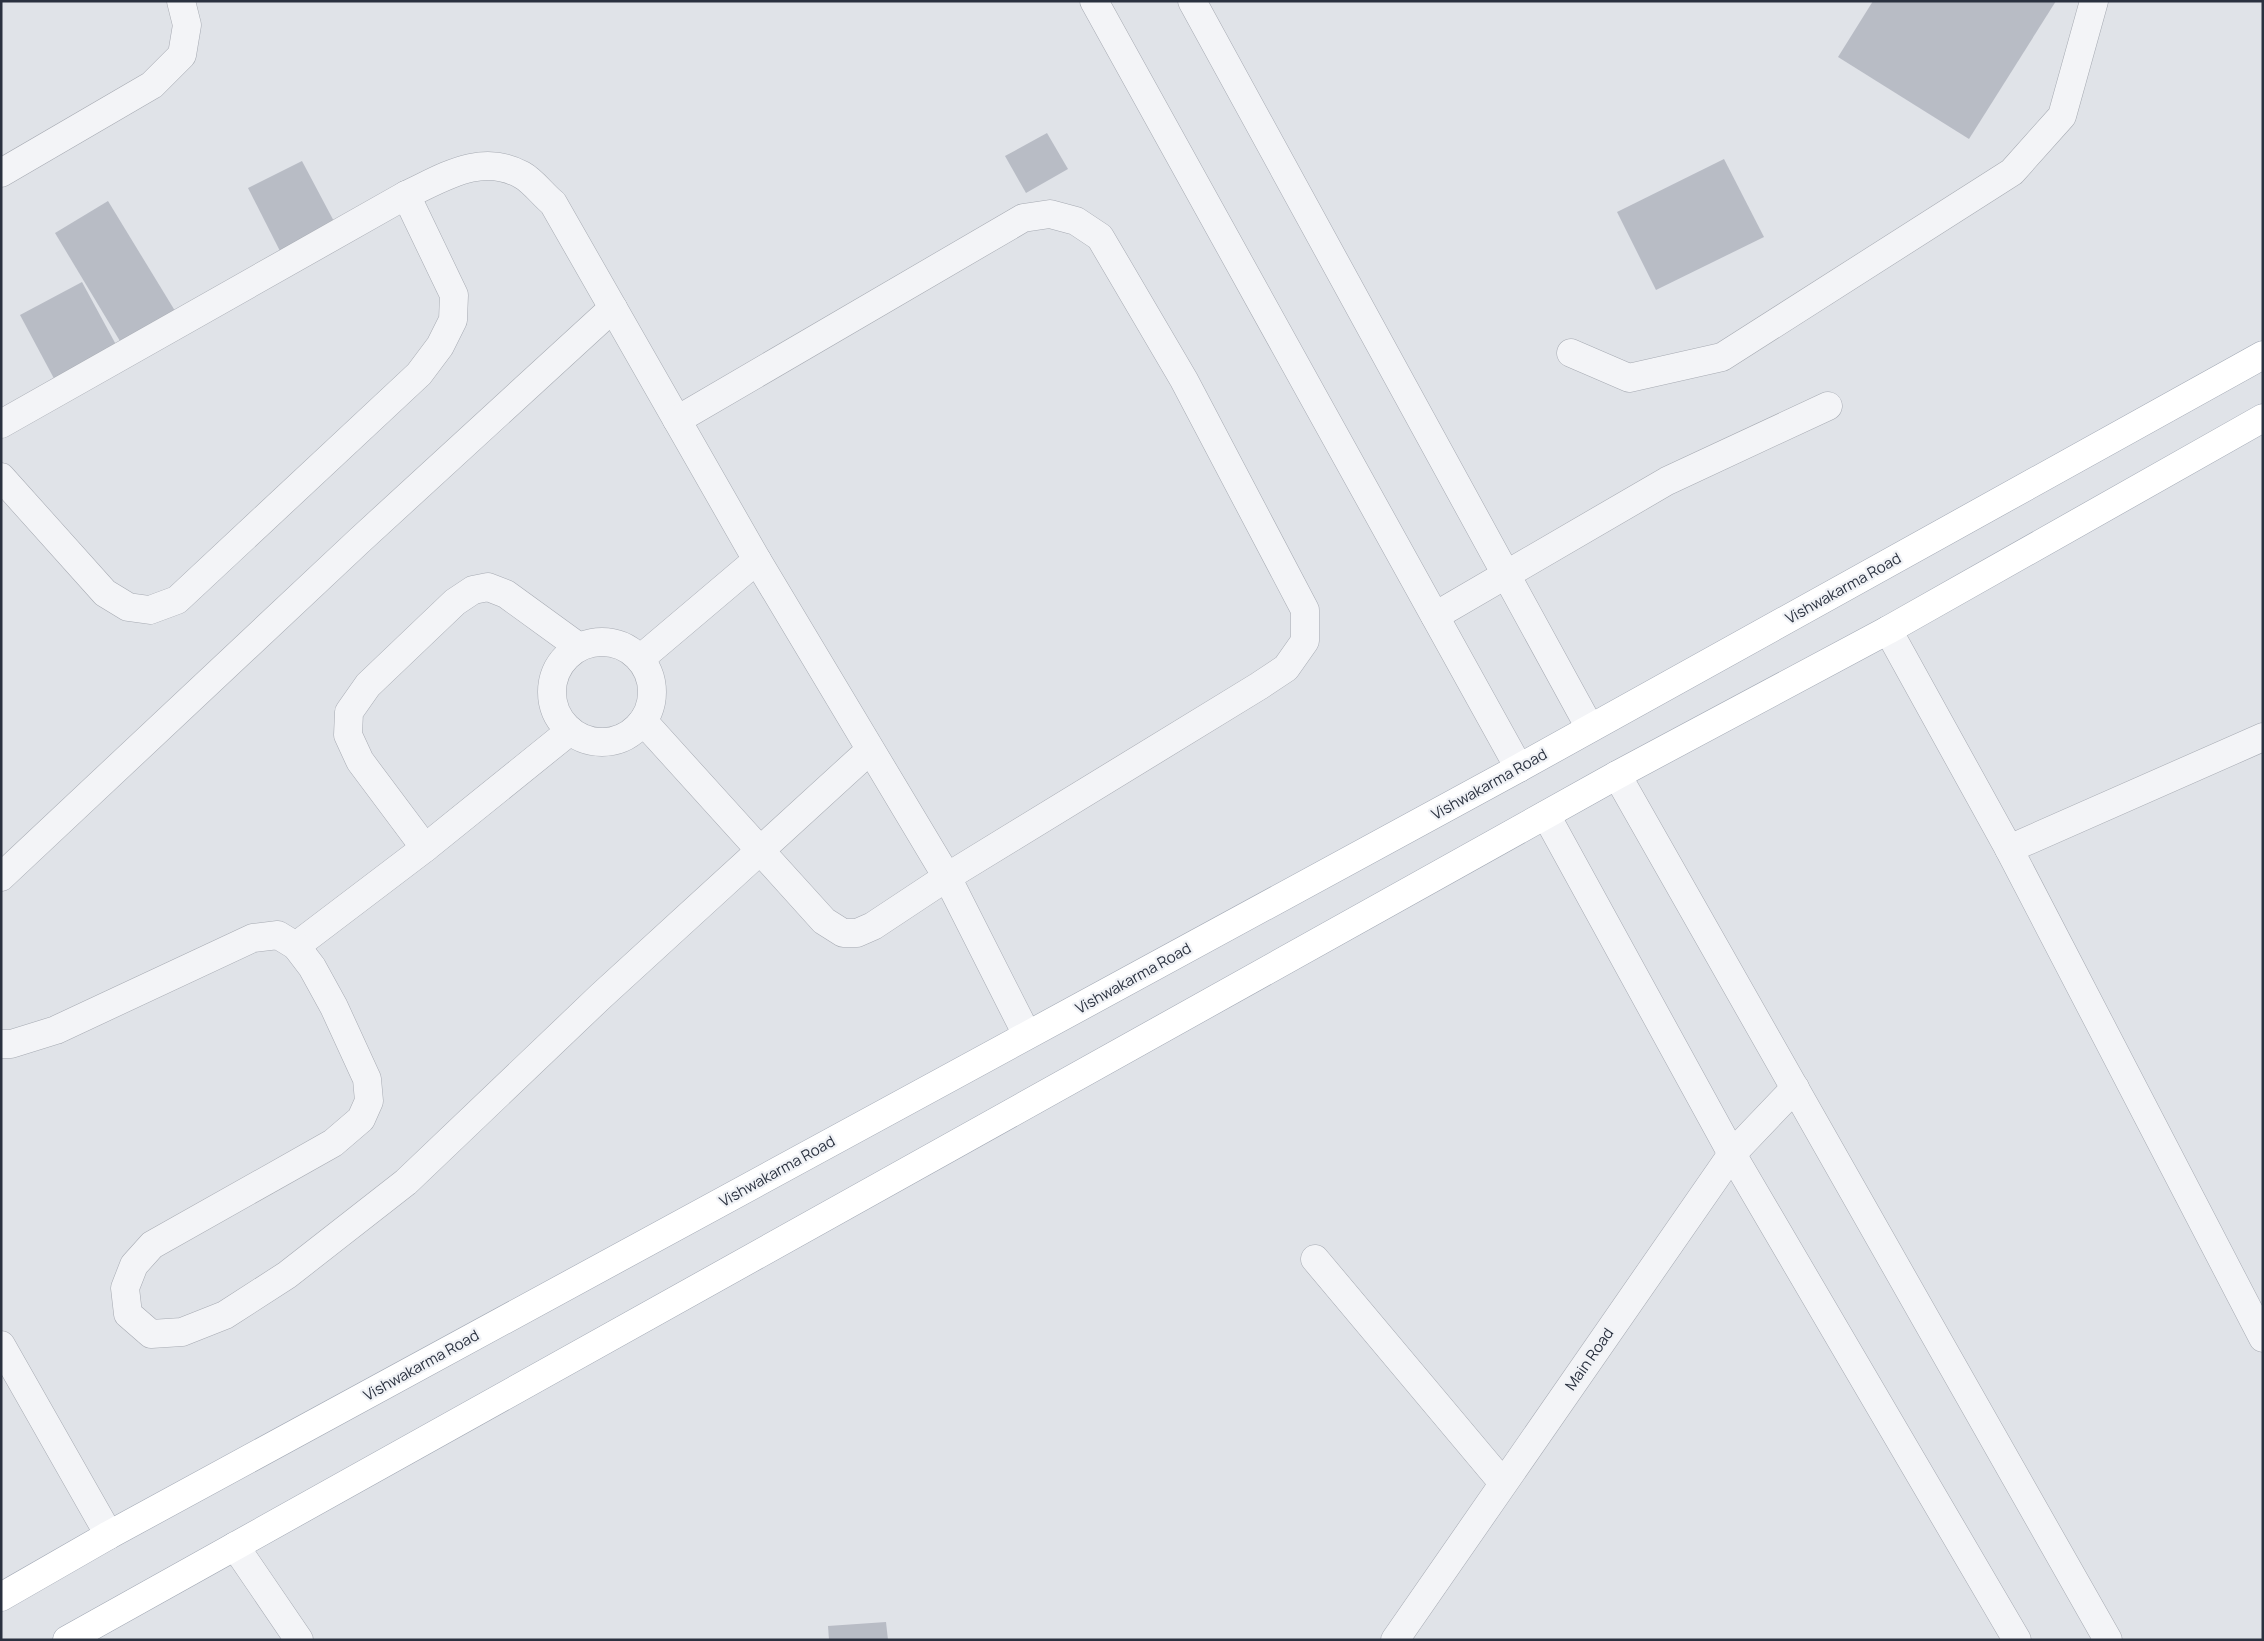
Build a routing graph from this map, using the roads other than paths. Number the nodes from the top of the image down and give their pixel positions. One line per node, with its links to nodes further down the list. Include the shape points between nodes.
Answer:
1 (180, 1): 5 (street, via 187,25 182,55 152,85)
2 (1094, 1): 17 (street)
3 (1192, 1): 16 (street)
4 (2094, 1): 8 (street, via 2062,116 2012,172 1722,357 1629,378)
5 (1, 173)
6 (406, 195): 7 (street, via 463,168 490,165 522,175 553,203); 13 (street); 14 (street, via 454,294 453,320 440,346 419,374 176,600 150,610 128,607 105,593)
7 (613, 308): 12 (street); 32 (street)
8 (1571, 353)
9 (2263, 355): 22 (main road, Vishwakarma Road)
10 (1828, 406): 16 (street, via 1667,481)
11 (2263, 418): 18 (main road)
12 (677, 420): 15 (street); 33 (street, via 1023,218 1050,214 1076,222 1100,237 1184,380 1305,610 1305,641 1286,668)
13 (1, 424)
14 (1, 477)
15 (757, 560): 20 (street); 25 (street)
16 (1506, 574): 17 (street); 22 (street)
17 (1434, 616): 26 (street)
18 (1888, 630): 27 (main road); 30 (street)
19 (579, 647): 20 (street, via 595,642 612,642); 23 (street, via 566,656 556,670 552,686 553,703 559,718); 29 (street, via 506,594 488,587 473,590 455,602 368,685 350,712 348,735 360,761)
20 (640, 659): 21 (street, via 649,673 653,690 651,706)
21 (643, 721): 23 (street, via 617,740 600,742 584,739); 31 (street)
22 (1590, 728): 26 (main road, Vishwakarma Road)
23 (570, 731): 29 (street)
24 (2263, 737): 30 (street)
25 (870, 750): 31 (street); 33 (street)
26 (1519, 768): 35 (main road, Vishwakarma Road)
27 (1617, 775): 28 (main road); 37 (street)
28 (1546, 814): 38 (street); 44 (main road)
29 (425, 848): 34 (street)
30 (2010, 849): 40 (street)
31 (759, 850): 33 (street, via 824,921 843,932 857,933 873,926); 34 (street, via 406,1182 286,1275 225,1315 182,1332 151,1334 128,1314 125,1288 134,1265 152,1245 332,1143 361,1119 369,1101 367,1078 334,1007)
32 (1, 877)
33 (947, 877): 35 (street)
34 (296, 946): 36 (street, via 278,935 254,938 56,1030 12,1044)
35 (1027, 1035): 43 (main road, Vishwakarma Road)
36 (1, 1044)
37 (1795, 1088): 38 (street, Main Road); 50 (street)
38 (1732, 1154): 42 (street, Main Road); 49 (street)
39 (1315, 1259): 42 (street)
40 (2263, 1338)
41 (1, 1345): 43 (street)
42 (1503, 1483): 48 (street, Main Road)
43 (109, 1535): 45 (main road, Vishwakarma Road)
44 (235, 1546): 46 (main road); 47 (street)
45 (1, 1597)
46 (67, 1640)
47 (299, 1640)
48 (1395, 1640)
49 (2017, 1640)
50 (2108, 1640)

